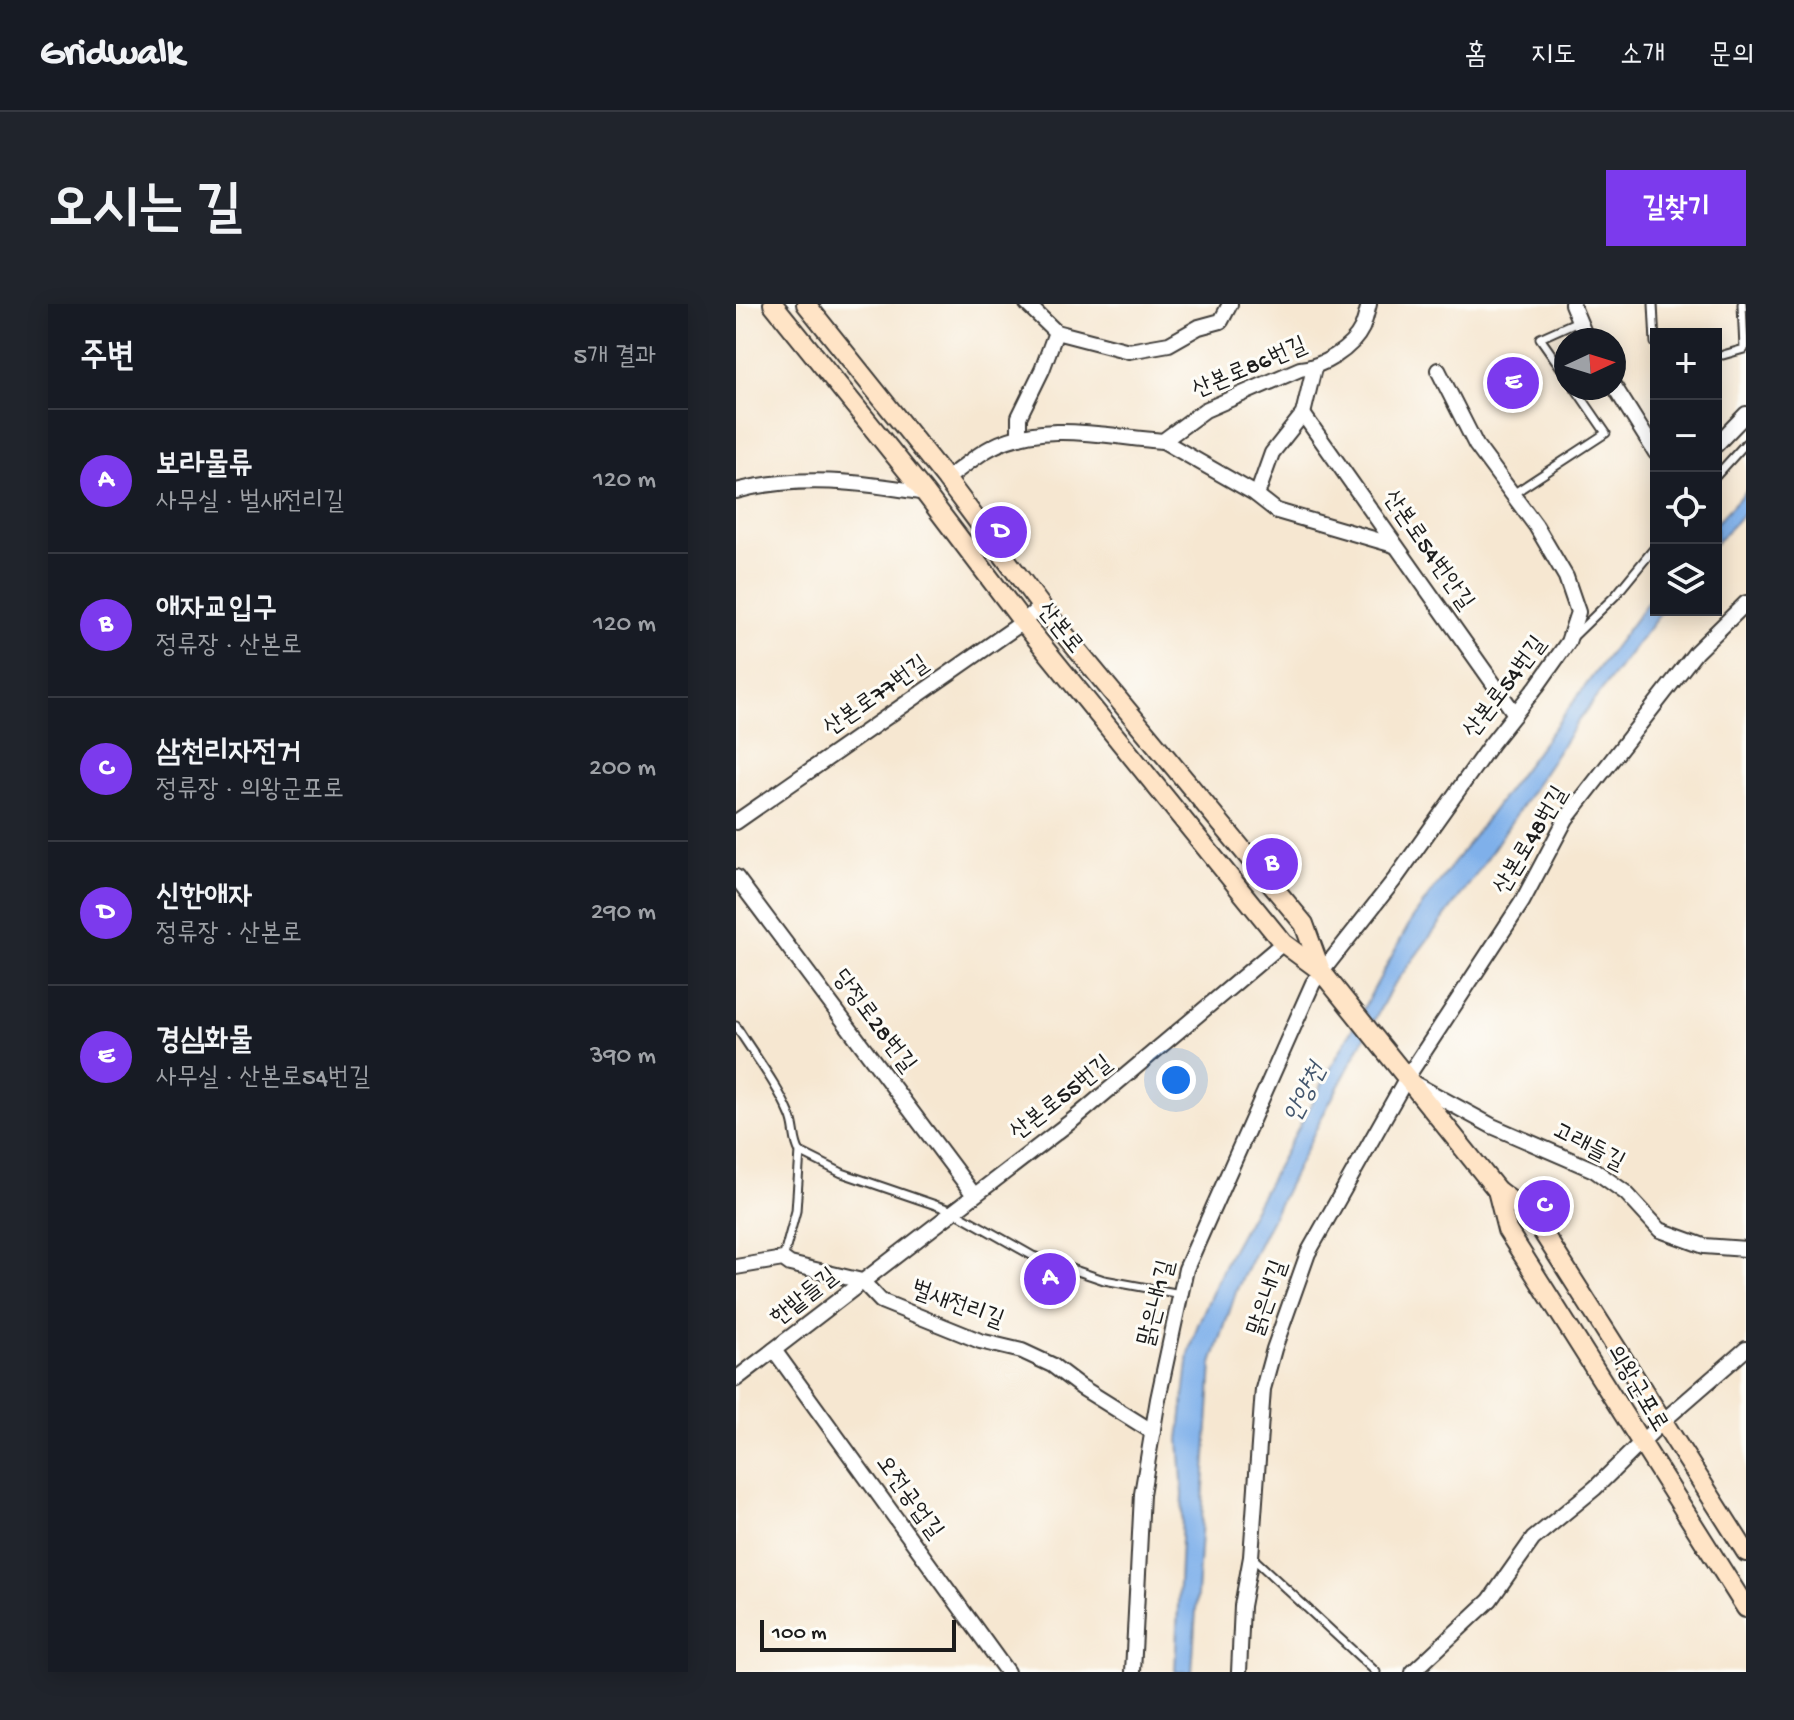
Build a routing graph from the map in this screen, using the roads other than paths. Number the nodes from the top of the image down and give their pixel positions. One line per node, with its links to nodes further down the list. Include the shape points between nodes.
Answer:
1 (773, 304): 31 (street, 산본로)
2 (806, 304): 29 (street, 산본로)
3 (1027, 304): 13 (street)
4 (1230, 304): 13 (street, via 1221,321 1145,349 1129,351)
5 (1369, 304): 17 (street, 산본로86번길, via 1353,341)
6 (1573, 304): 9 (street)
7 (1653, 304): 12 (lane)
8 (1742, 304): 15 (lane, via 1744,349)
9 (1578, 321): 10 (lane); 11 (street)
10 (1562, 328)
11 (1581, 328)
12 (1654, 328)
13 (1056, 332): 23 (street, via 1019,417)
14 (1554, 332): 16 (lane, via 1540,338)
15 (1723, 355)
16 (1554, 358)
17 (1314, 368): 21 (street); 25 (street, 산본로86번길, via 1300,369 1205,410)
18 (1438, 370): 32 (street, 산본로54번길, via 1476,445)
19 (1583, 400): 32 (lane, via 1606,433)
20 (1623, 400): 26 (street)
21 (1303, 414): 33 (street, via 1272,453); 34 (street, 산본로54번안길)
22 (1746, 414): 24 (street)
23 (1019, 437): 25 (street, via 1069,432); 29 (street, via 991,447)
24 (1722, 439)
25 (1163, 441): 33 (street)
26 (1650, 443)
27 (1746, 443): 28 (lane)
28 (1720, 472)
29 (946, 479): 36 (street, 산본로)
30 (736, 491): 31 (street, via 765,483 817,480)
31 (925, 493): 38 (street, 산본로)
32 (1513, 494): 39 (street, 산본로54번길, via 1566,577 1578,612)
33 (1257, 495): 34 (street, via 1277,511)
34 (1394, 545): 40 (street, 산본로54번안길)
35 (1650, 553): 39 (lane)
36 (1041, 606): 38 (street, 산본로77번길); 44 (street, 산본로, via 1304,924)
37 (1745, 607): 46 (street, 산본로48번길, via 1696,652 1566,819 1522,902)
38 (1023, 622): 41 (street, 산본로77번길); 43 (street, 산본로)
39 (1568, 642): 40 (street, 산본로54번길)
40 (1515, 714): 44 (street, 산본로54번길)
41 (736, 822)
42 (736, 877): 49 (street, 당정로28번길)
43 (1283, 943): 44 (street, 산본로); 49 (street, 산본로55번길, via 1074,1119)
44 (1326, 977): 46 (street, 의왕군포로); 55 (street, 맑은내1길, via 1296,1021 1186,1269)
45 (736, 1026): 47 (lane, via 785,1104)
46 (1401, 1073): 48 (street, 의왕군포로); 51 (street, 고래들길, via 1492,1126 1594,1170 1626,1193 1660,1230 1704,1246); 63 (street, 맑은내길, via 1308,1253 1274,1349 1263,1389)
47 (800, 1152): 50 (lane, via 842,1173); 52 (lane, via 796,1211)
48 (1497, 1190): 59 (street, 의왕군포로, via 1533,1217); 61 (street, 의왕군포로, via 1507,1230)
49 (974, 1195): 50 (street, 산본로55번길)
50 (953, 1211): 54 (street, 산본로55번길); 55 (lane, via 1033,1256 1104,1280)
51 (1746, 1249)
52 (783, 1259): 53 (street, 벌새전리길); 54 (street, 벌새전리길)
53 (736, 1267)
54 (862, 1281): 57 (street, 한밭들길); 60 (street, 벌새전리길, via 881,1301 1052,1365)
55 (1181, 1294): 60 (street, 맑은내1길)
56 (1746, 1349): 59 (street)
57 (774, 1350): 58 (street, 한밭들길); 65 (street, 오전공업길)
58 (736, 1379)
59 (1662, 1422): 61 (street); 62 (street, 의왕군포로)
60 (1153, 1432): 66 (street, 맑은내1길, via 1142,1494)
61 (1641, 1443): 64 (street, 의왕군포로); 69 (street, via 1533,1539 1490,1600)
62 (1746, 1552)
63 (1251, 1557): 67 (street, 맑은내길); 68 (lane)
64 (1746, 1608)
65 (1007, 1672)
66 (1133, 1672)
67 (1239, 1672)
68 (1376, 1672)
69 (1413, 1672)

